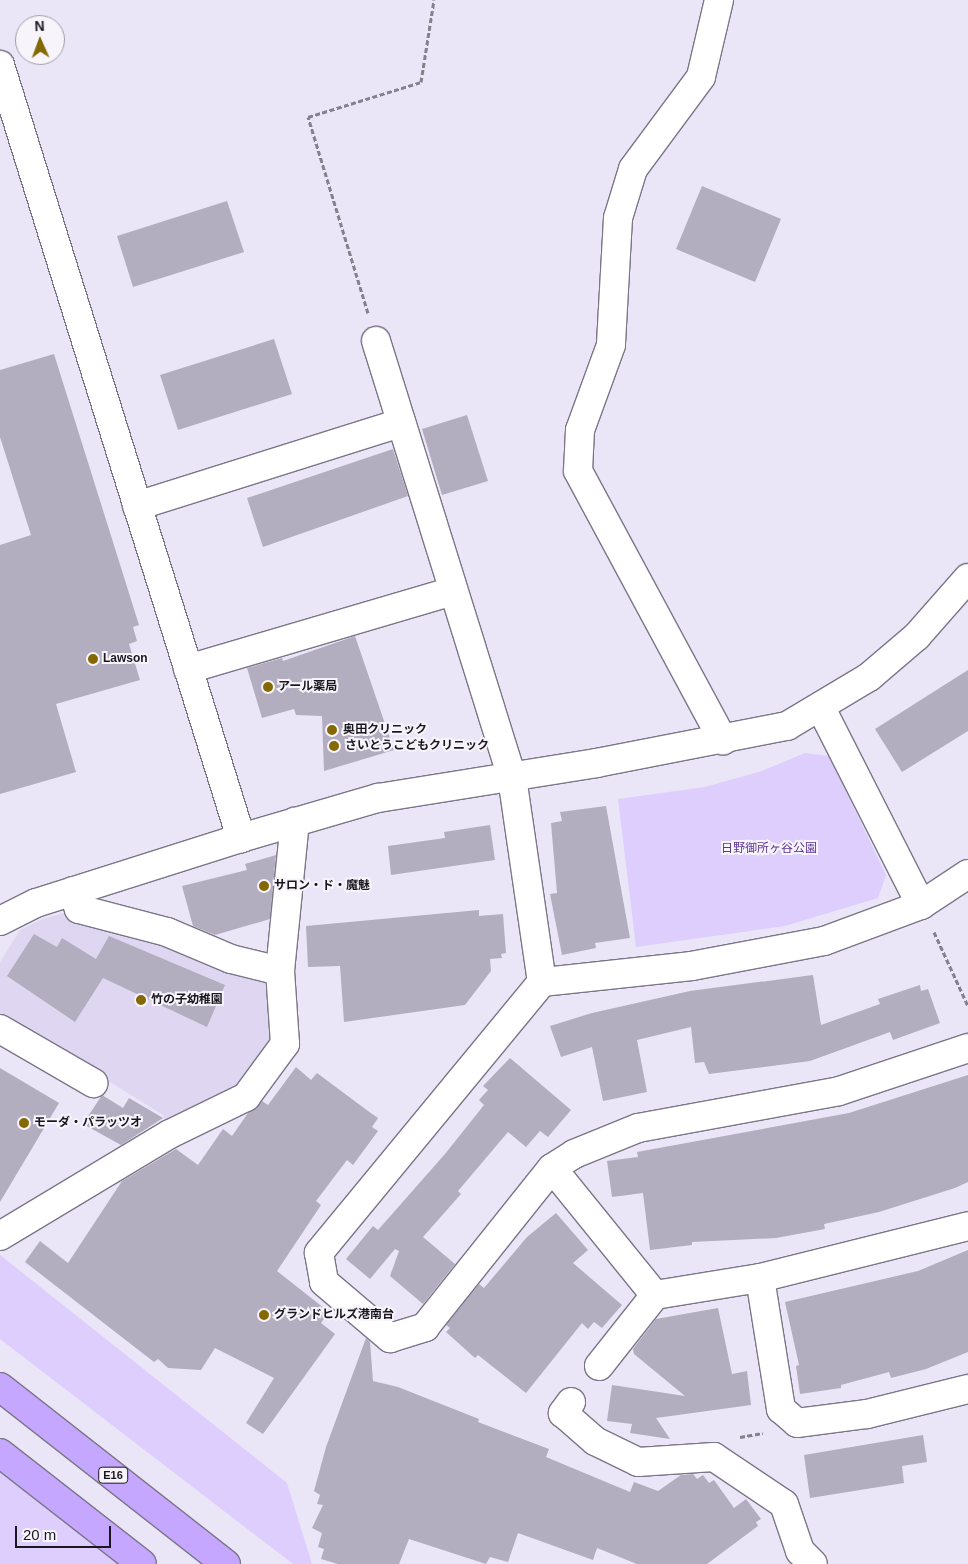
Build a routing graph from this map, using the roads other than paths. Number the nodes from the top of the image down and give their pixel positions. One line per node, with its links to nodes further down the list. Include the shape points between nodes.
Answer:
1 (719, 0): 10 (street, via 701,77 633,169 618,218 611,345 580,430 578,471)
2 (0, 65): 5 (street)
3 (376, 341): 4 (street)
4 (402, 423): 5 (street); 7 (street)
5 (137, 506): 8 (street)
6 (968, 578): 9 (street, via 917,636 869,677)
7 (453, 590): 8 (street); 11 (street)
8 (188, 669): 13 (street)
9 (821, 708): 10 (street, via 787,726); 16 (street)
10 (723, 740): 11 (street)
11 (512, 777): 12 (street, via 378,798); 19 (street)
12 (295, 822): 13 (street); 18 (street)
13 (240, 838): 15 (street)
14 (968, 874): 16 (street)
15 (73, 891): 17 (street); 18 (street, via 79,909 167,932 231,959)
16 (921, 905): 19 (street, via 824,941 692,966)
17 (2, 913)
18 (280, 971): 25 (street, via 285,1044 246,1098 162,1138)
19 (542, 982): 23 (street, via 319,1253 324,1282 390,1338 425,1327)
20 (0, 1030): 22 (street)
21 (968, 1048): 23 (street, via 839,1091 638,1128 574,1154)
22 (93, 1083)
23 (552, 1168): 27 (street)
24 (968, 1226): 26 (street)
25 (0, 1236)
26 (760, 1278): 27 (street); 30 (street, via 781,1409 797,1423 867,1414)
27 (655, 1295): 28 (street)
28 (599, 1366)
29 (0, 1387): 34 (highway, E16)
30 (968, 1389)
31 (572, 1402): 35 (street, via 563,1413 596,1441 638,1462 723,1448 784,1504 800,1551)
32 (0, 1453): 33 (highway)
33 (142, 1564)
34 (226, 1564)
35 (813, 1564)

